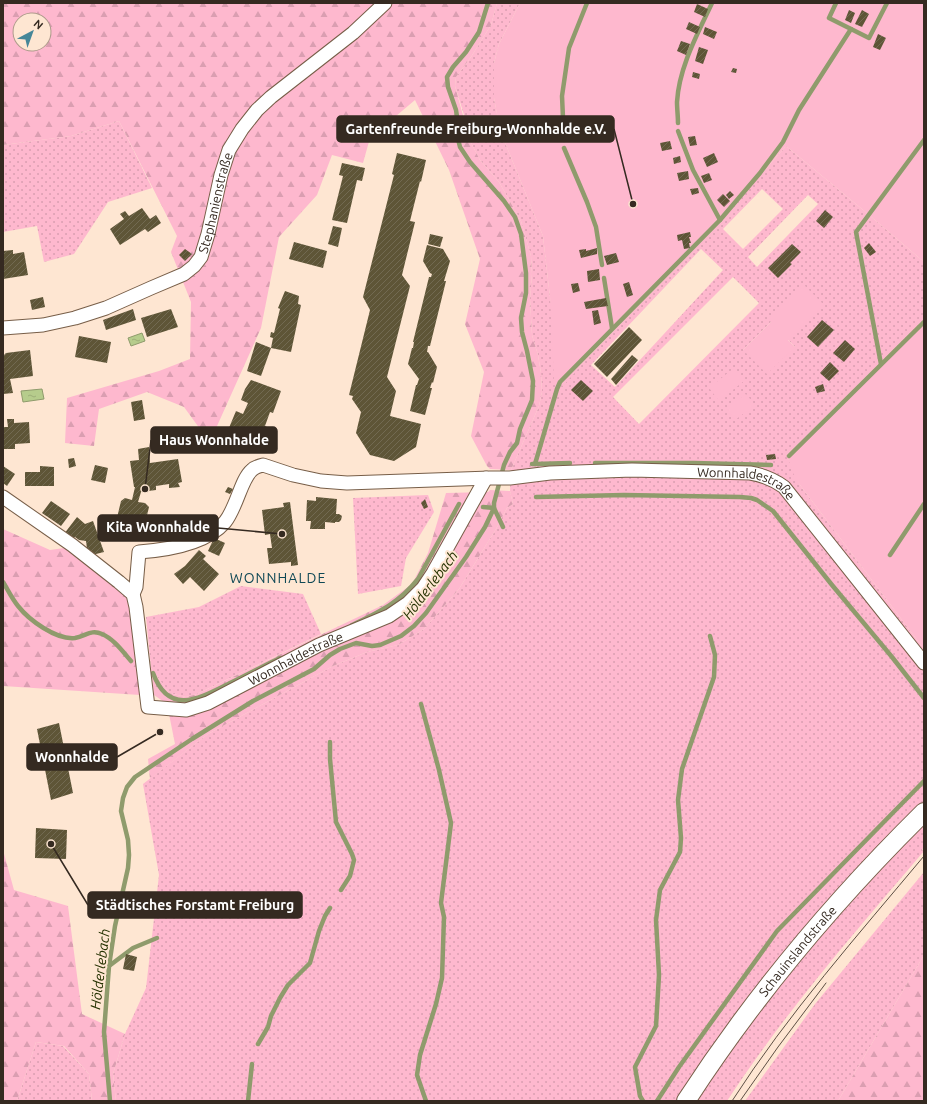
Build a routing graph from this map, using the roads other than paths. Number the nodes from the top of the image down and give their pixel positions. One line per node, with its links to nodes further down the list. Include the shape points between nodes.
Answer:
1 (385, 3): 2 (street, Stephanienstraße, via 353,33 257,110 242,129 229,150 201,257 194,266 184,274 106,308 42,325)
2 (3, 328)
3 (488, 478): 5 (street, Wonnhaldestraße, via 347,483 321,481 263,465 258,466 246,478 234,509 214,531 181,546 139,552); 5 (street, Wonnhaldestraße, via 433,573 408,603 389,616 320,645 208,703 186,710 148,707); 6 (street, Wonnhaldestraße, via 632,470 750,473 772,479 794,498)
4 (3, 497): 5 (street)
5 (133, 594)
6 (924, 663)
7 (924, 812): 8 (main road, Schauinslandstraße, via 887,848 789,958 708,1066)
8 (686, 1101)

